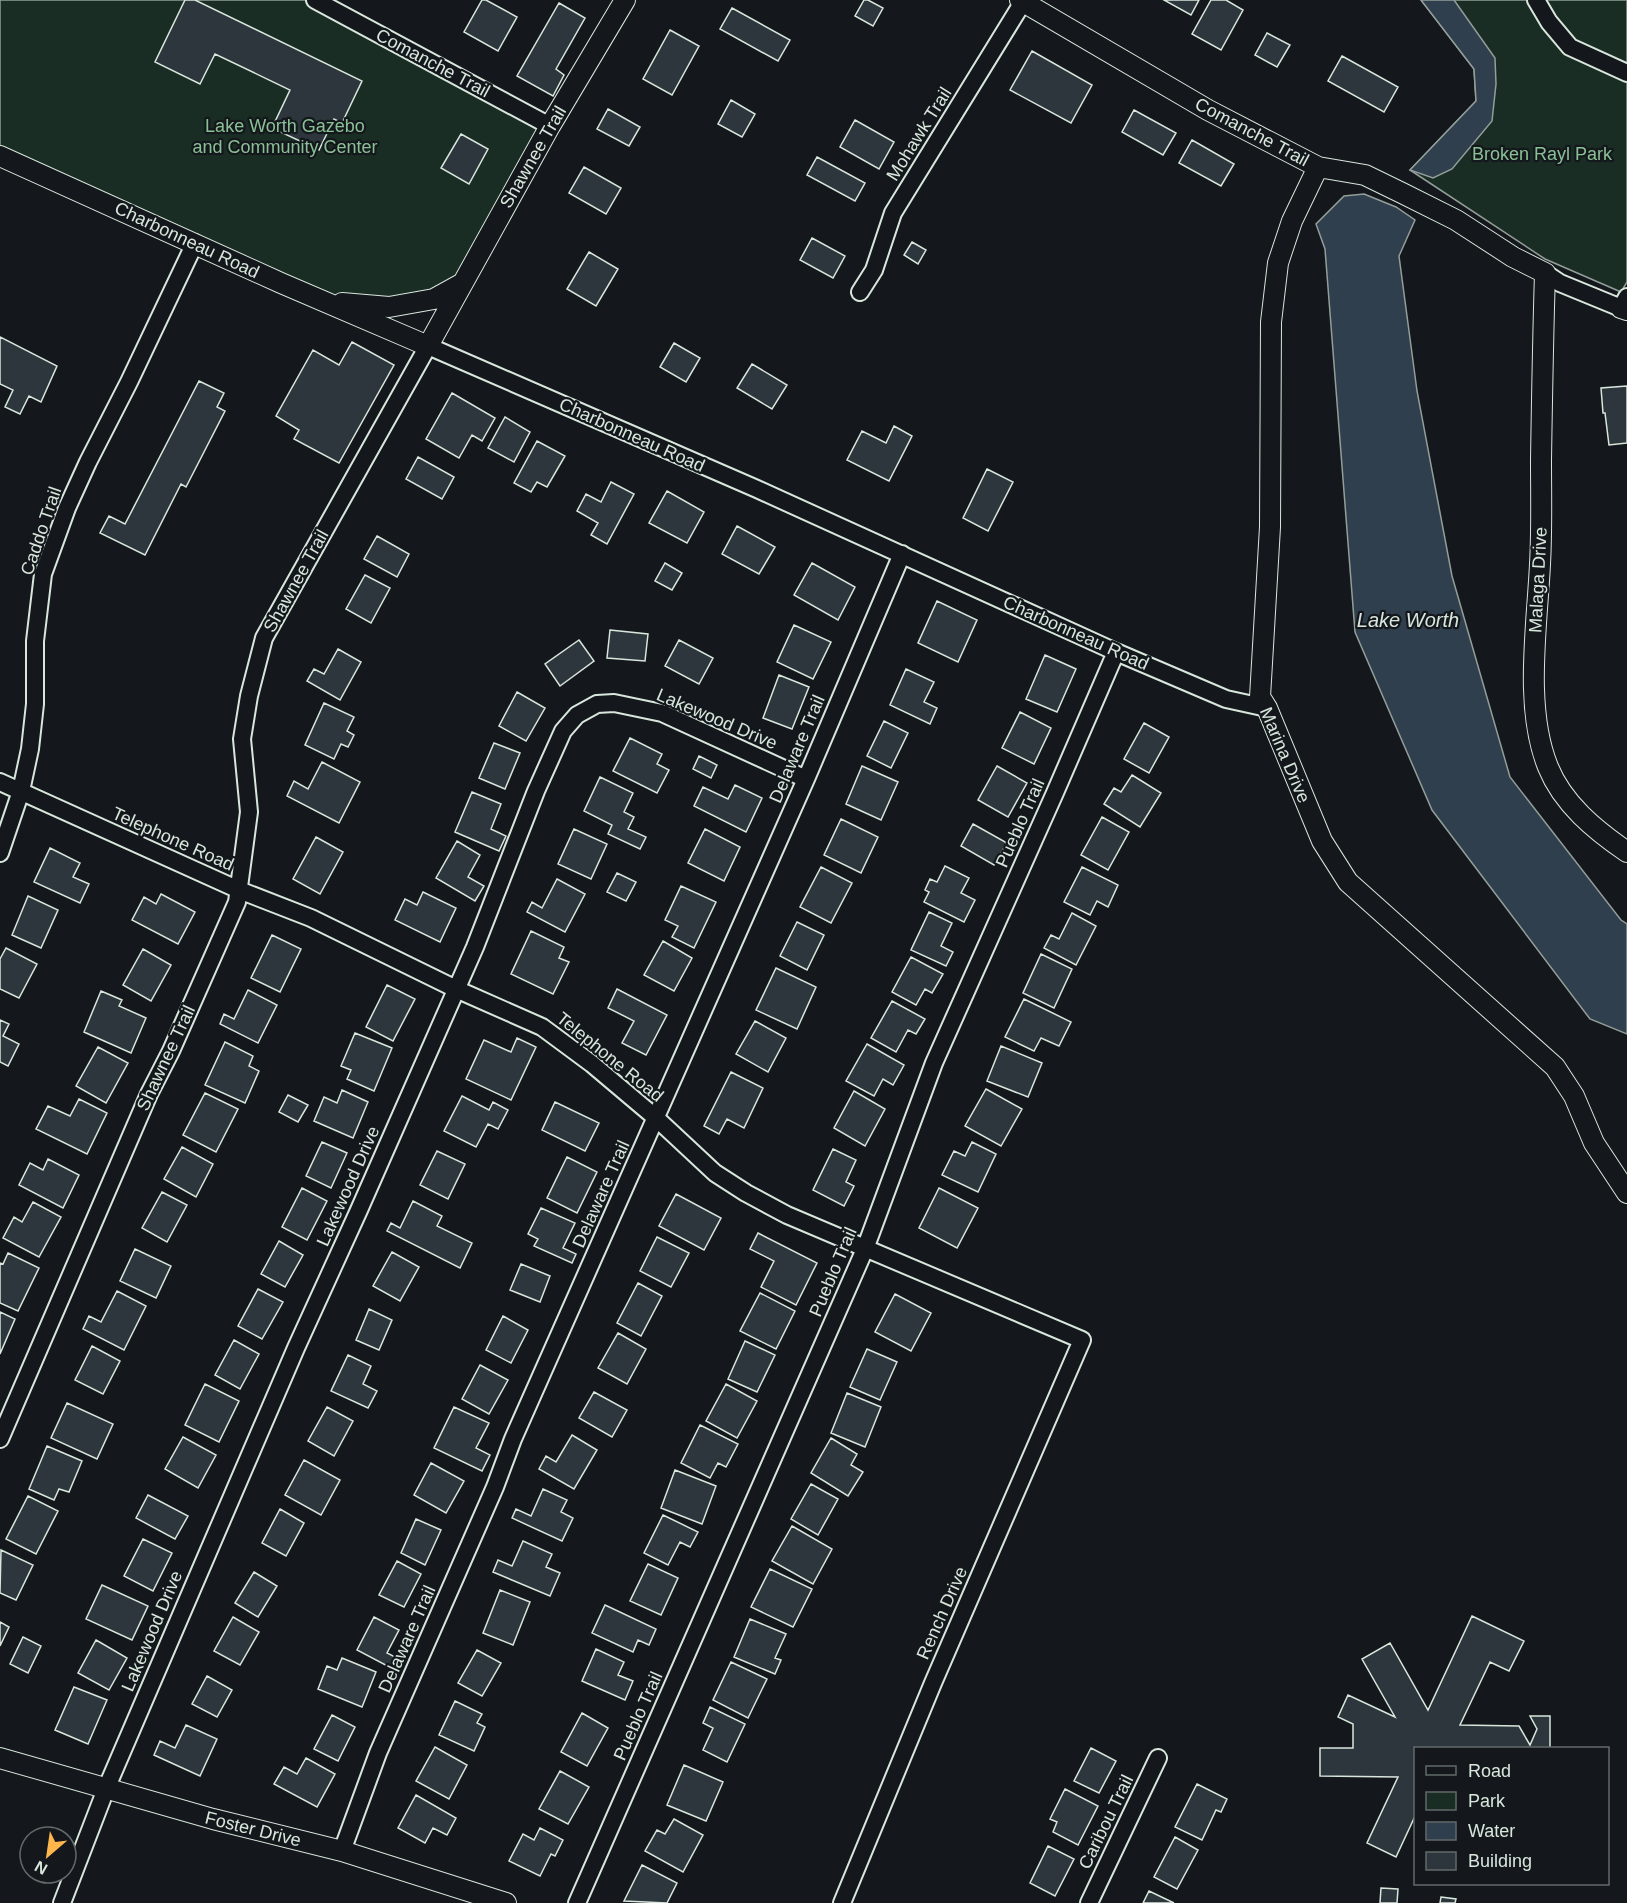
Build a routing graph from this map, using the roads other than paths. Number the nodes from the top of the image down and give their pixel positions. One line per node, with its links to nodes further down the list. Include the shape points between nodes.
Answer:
1 (315, 0): 6 (street, Comanche Trail)
2 (625, 0): 6 (street, Shawnee Trail)
3 (1536, 0): 5 (street, via 1570,47)
4 (1022, 1): 8 (street, Comanche Trail, via 1208,110); 12 (street, Mohawk Trail, via 893,213 874,270)
5 (1627, 73)
6 (550, 126): 11 (street, Shawnee Trail)
7 (0, 156): 9 (street, Charbonneau Road)
8 (1318, 167): 10 (street, Comanche Trail, via 1365,176 1402,193); 18 (street, Marina Drive, via 1292,220 1278,263 1271,322 1270,527 1260,697)
9 (195, 243): 13 (street, Charbonneau Road); 21 (street, Caddo Trail, via 85,468 43,574 35,641 32,738)
10 (1545, 273): 14 (street, Comanche Trail, via 1560,283); 22 (street, Malaga Drive, via 1540,564 1535,625 1538,729 1558,790 1598,832)
11 (463, 283): 13 (street, via 434,299 389,307); 15 (street, Shawnee Trail)
12 (860, 292)
13 (323, 301): 15 (street, Charbonneau Road)
14 (1625, 305)
15 (428, 346): 16 (street, Charbonneau Road); 24 (street, Shawnee Trail, via 264,638 242,739 249,812)
16 (902, 554): 17 (street, Charbonneau Road); 19 (street, Delaware Trail)
17 (1116, 652): 18 (street, Charbonneau Road, via 1226,699); 28 (street, Pueblo Trail, via 934,1063)
18 (1267, 708): 27 (street, Marina Drive, via 1322,841 1347,882 1555,1067 1575,1095 1594,1143)
19 (806, 779): 25 (street, Lakewood Drive, via 662,713 614,703 597,704 577,715 563,731 540,781); 26 (street, Delaware Trail)
20 (0, 782): 21 (street, Telephone Road)
21 (21, 791): 23 (street, Caddo Trail); 24 (street, Telephone Road)
22 (1627, 852)
23 (0, 854)
24 (240, 890): 25 (street, Telephone Road, via 310,918); 30 (street, Shawnee Trail)
25 (456, 988): 26 (street, Telephone Road, via 542,1027); 33 (street, Lakewood Drive)
26 (656, 1118): 28 (street, Telephone Road, via 715,1173 746,1193); 34 (street, Delaware Trail, via 378,1753)
27 (1627, 1193)
28 (865, 1249): 29 (street, Telephone Road); 37 (street, Pueblo Trail)
29 (1082, 1340): 38 (street, Rench Drive)
30 (0, 1438)
31 (0, 1758): 33 (street, Foster Drive)
32 (1158, 1758): 39 (street, Caribou Trail)
33 (106, 1789): 34 (street, Foster Drive); 35 (street, Lakewood Drive)
34 (342, 1851): 36 (street, Foster Drive)
35 (62, 1903)
36 (506, 1903)
37 (577, 1903)
38 (842, 1903)
39 (1089, 1903)

